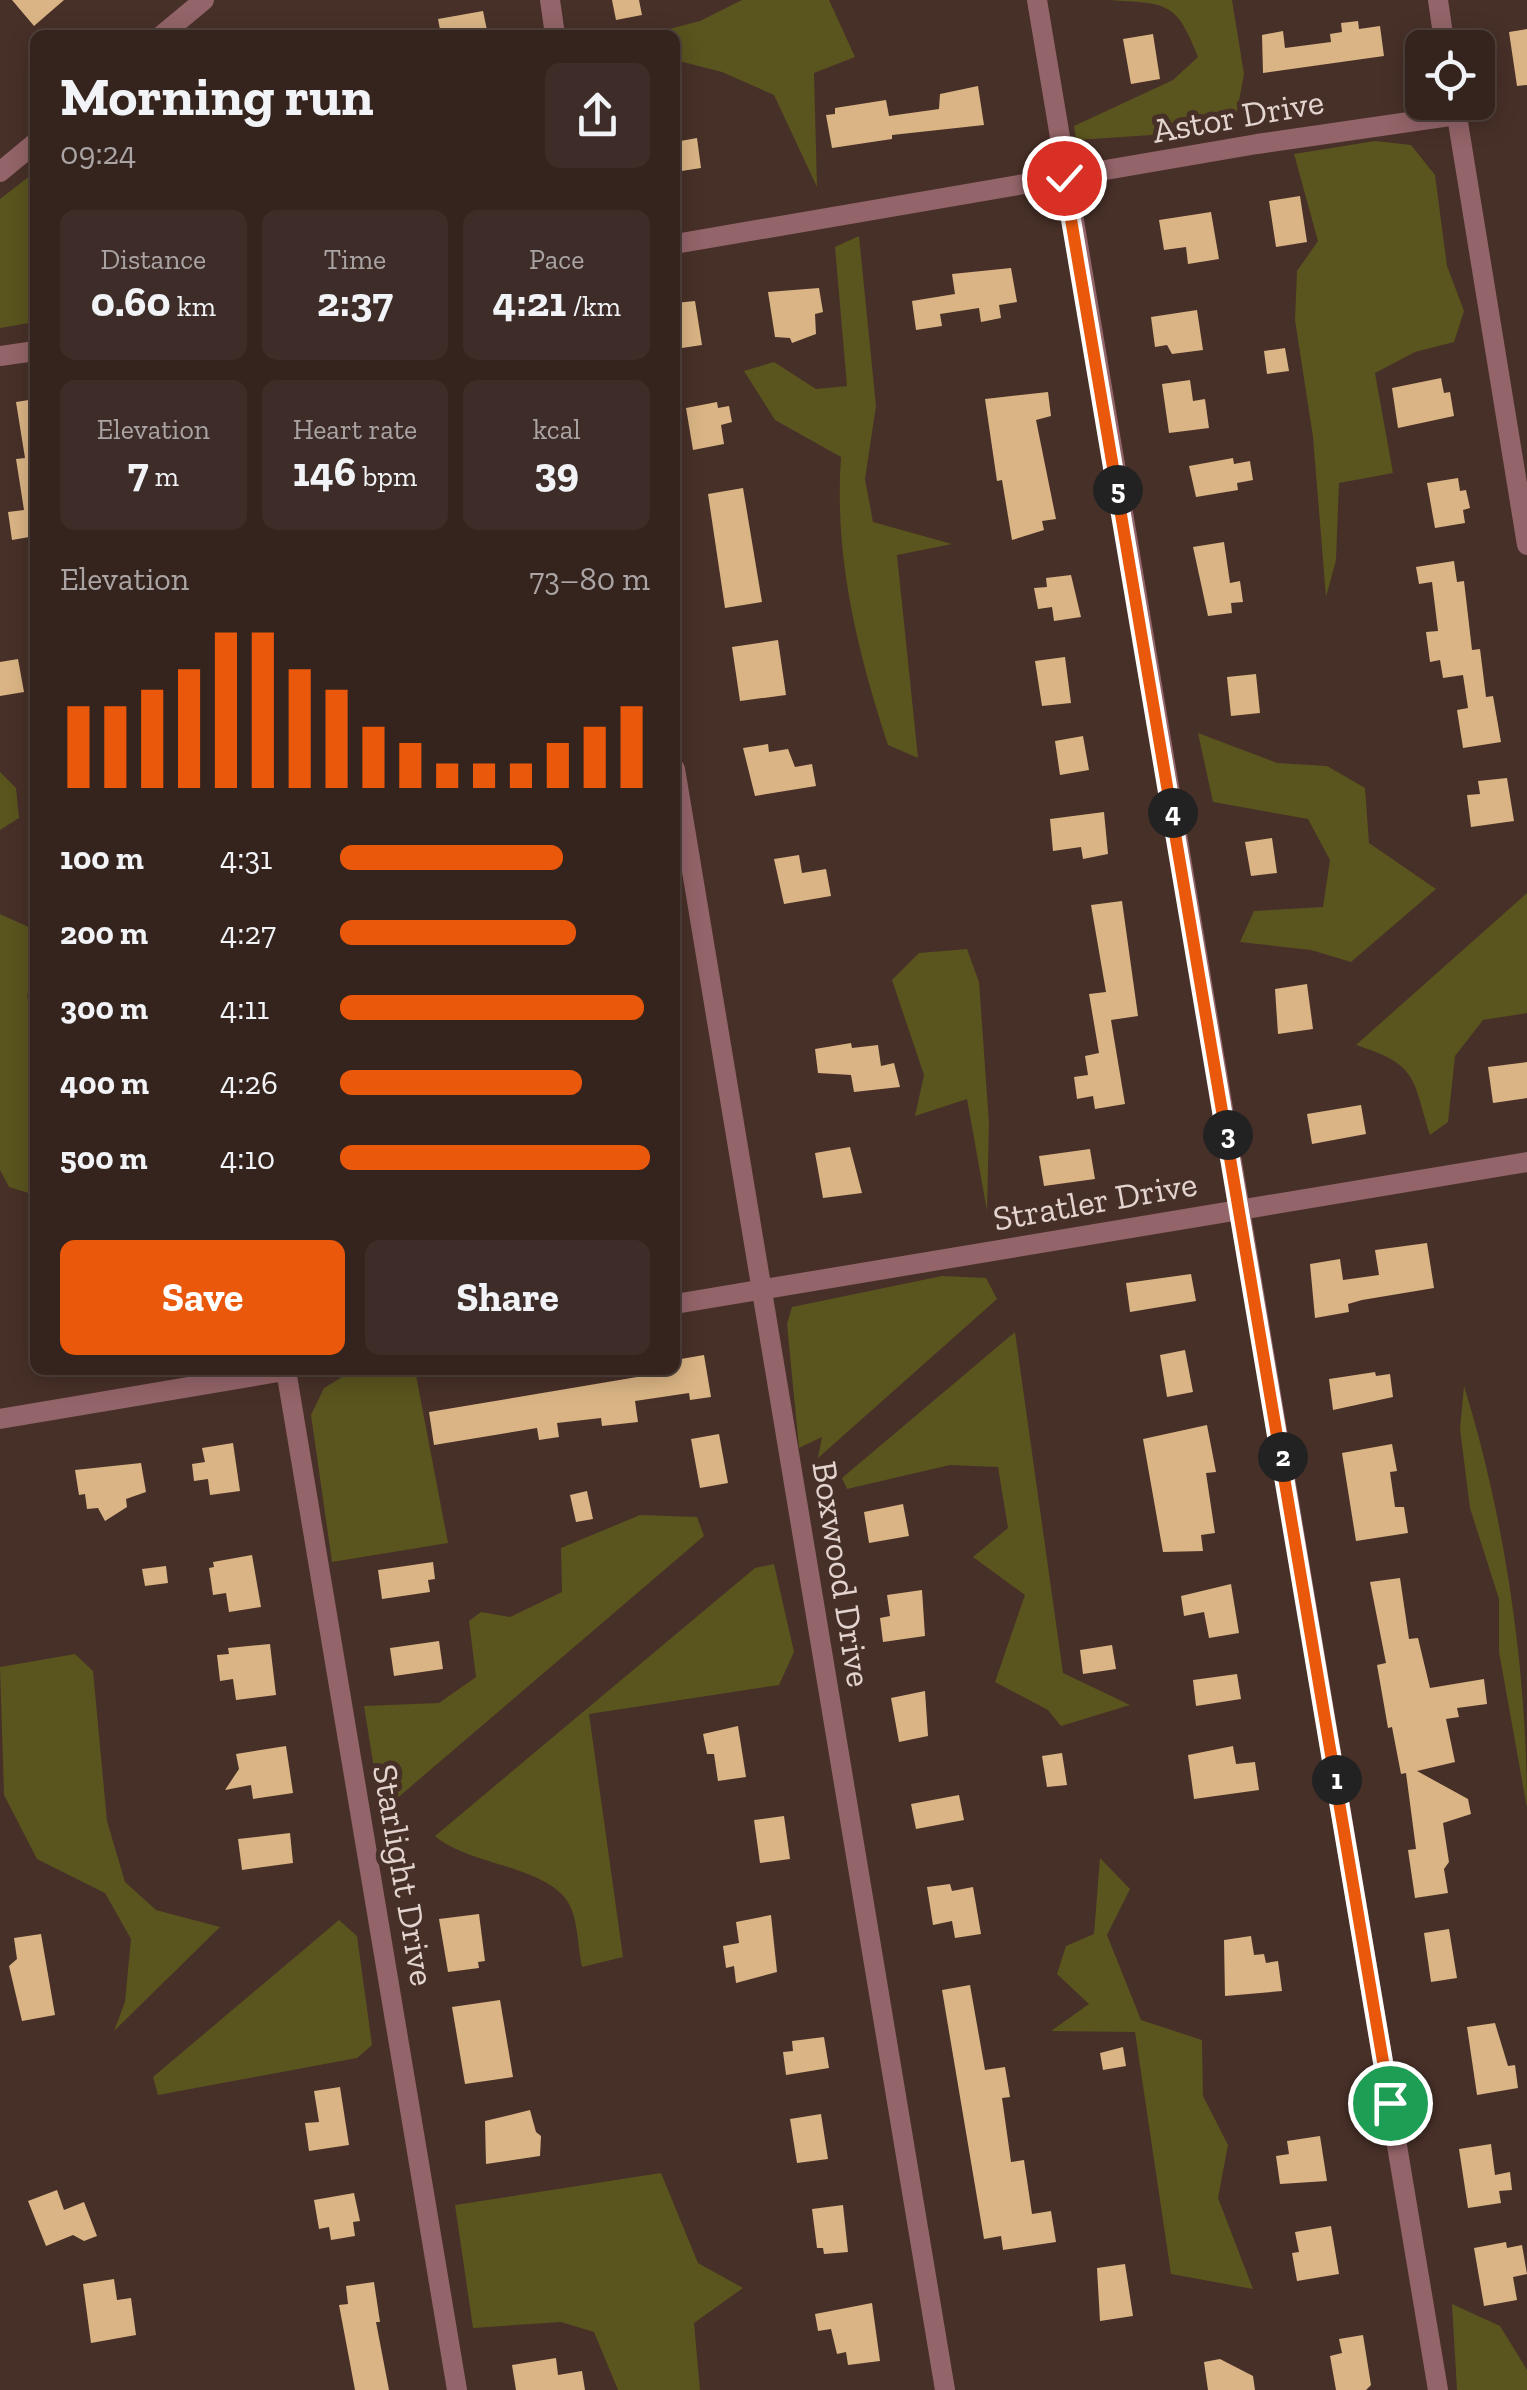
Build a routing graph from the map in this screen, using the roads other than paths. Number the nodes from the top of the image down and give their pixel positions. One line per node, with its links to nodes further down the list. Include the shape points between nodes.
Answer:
1 (204, 0): 5 (street)
2 (550, 0): 6 (street)
3 (1037, 0): 12 (street)
4 (1438, 0): 7 (street)
5 (168, 30)
6 (554, 30)
7 (1442, 30)
8 (1405, 118): 12 (street, Astor Drive)
9 (1457, 120): 16 (street)
10 (30, 146): 11 (street)
11 (0, 172)
12 (1064, 178): 13 (street, Astor Drive); 19 (street)
13 (680, 243)
14 (30, 352): 15 (street)
15 (0, 356)
16 (1527, 545)
17 (680, 798): 20 (street, Boxwood Drive)
18 (1527, 1162): 19 (street, Stratler Drive)
19 (1241, 1208): 20 (street, Stratler Drive); 27 (street)
20 (762, 1289): 21 (street, Stratler Drive); 26 (street, Boxwood Drive)
21 (680, 1303)
22 (259, 1375): 24 (street)
23 (289, 1375): 25 (street, Starlight Drive)
24 (0, 1419)
25 (457, 2390)
26 (945, 2390)
27 (1438, 2390)

